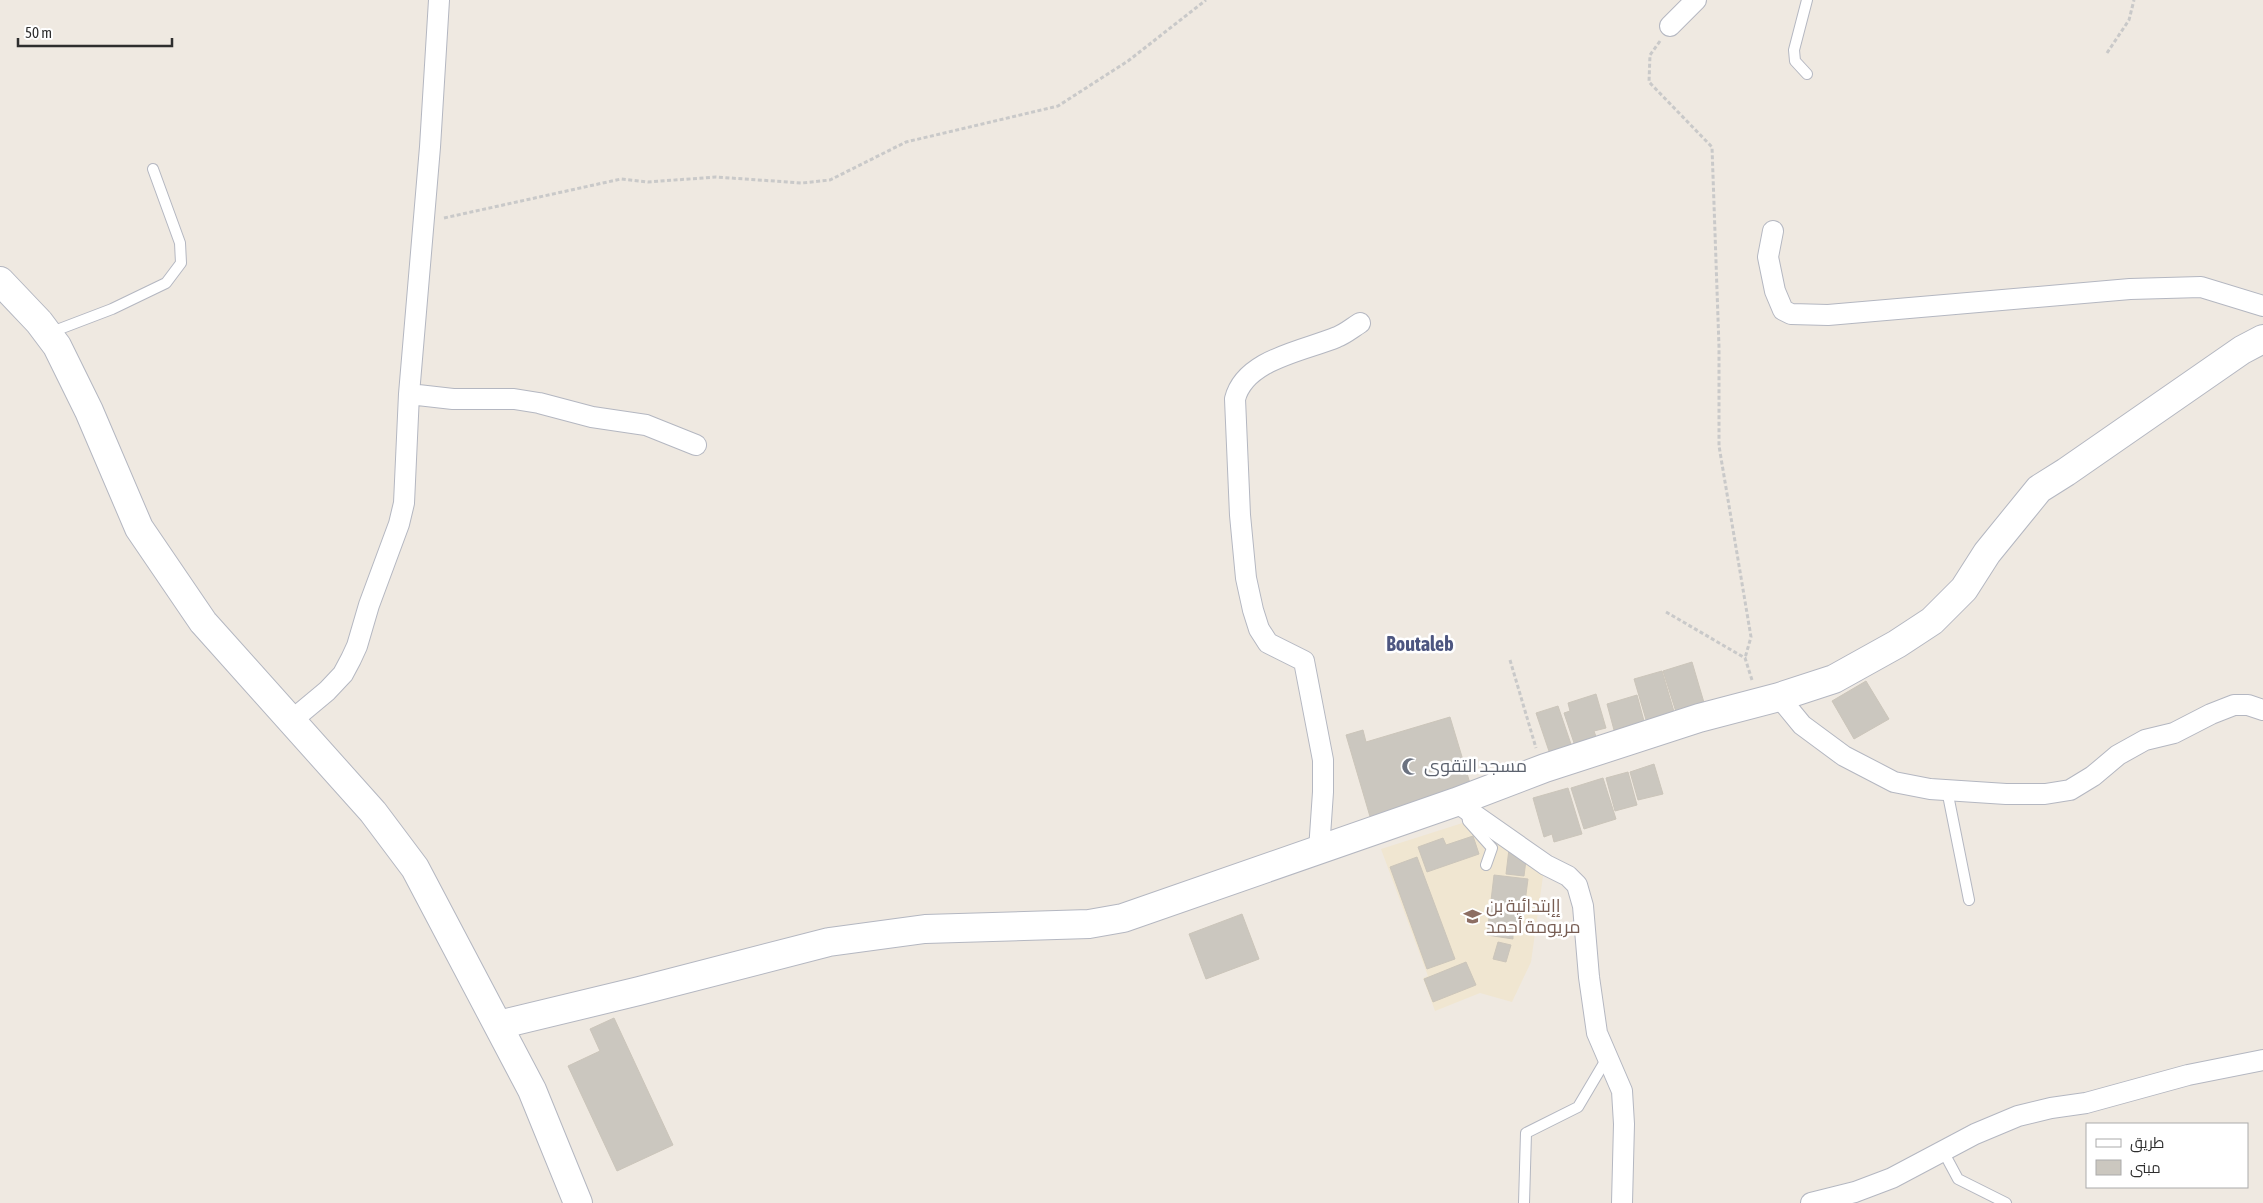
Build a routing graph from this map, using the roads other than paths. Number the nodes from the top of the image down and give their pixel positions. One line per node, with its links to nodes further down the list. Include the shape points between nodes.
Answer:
1 (439, 0): 13 (street)
2 (1696, 0): 4 (street)
3 (1807, 0): 5 (lane, via 1794,50 1796,61)
4 (1670, 26)
5 (1807, 74)
6 (153, 169): 11 (lane, via 180,243 181,263 166,283)
7 (1772, 232): 9 (street, via 1768,257 1775,291 1783,310 1791,314 1837,314 2170,287 2201,287)
8 (0, 281): 11 (street)
9 (2263, 306)
10 (1360, 323): 20 (street, via 1338,337 1262,366 1242,382 1235,399 1246,578 1259,629 1268,643 1304,661 1323,760)
11 (48, 334): 17 (street, via 89,411 140,528 203,622)
12 (2263, 339): 15 (street, via 2242,350 2039,489 1987,553 1964,589 1932,620 1897,644 1834,679)
13 (410, 394): 14 (street, via 454,400 539,403 592,418 646,425); 17 (street, via 404,503 358,646 343,674)
14 (696, 445)
15 (1768, 700): 18 (street, via 1844,756 1894,782); 19 (street, via 1700,718 1542,770)
16 (2263, 710): 18 (street, via 2248,704 2234,705 2174,733 2145,740 2070,790 2006,794)
17 (291, 721): 23 (street, via 372,812 415,868)
18 (1947, 790): 22 (lane)
19 (1461, 805): 20 (street); 21 (lane, via 1468,821 1492,848); 24 (street, via 1546,865 1568,876 1578,886 1583,906 1592,1005 1597,1033)
20 (1319, 850): 23 (street, via 1123,918 1089,924 925,929 829,942)
21 (1486, 865)
22 (1969, 900)
23 (498, 1025): 27 (street, via 532,1090)
24 (1607, 1058): 28 (lane, via 1578,1107 1526,1133); 29 (street, via 1622,1090)
25 (2263, 1060): 26 (street, via 2171,1078 2086,1103 2018,1116)
26 (1943, 1151): 30 (street, via 1892,1178); 31 (lane, via 1958,1179)
27 (578, 1203)
28 (1524, 1203)
29 (1622, 1203)
30 (1811, 1203)
31 (2006, 1203)

